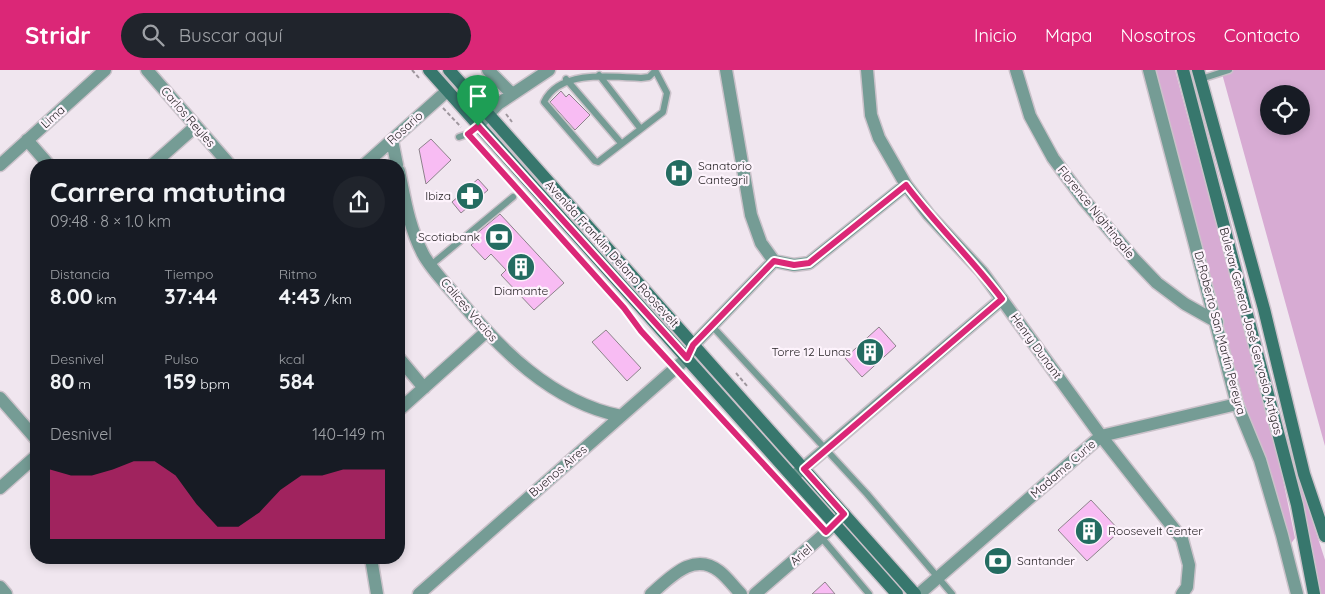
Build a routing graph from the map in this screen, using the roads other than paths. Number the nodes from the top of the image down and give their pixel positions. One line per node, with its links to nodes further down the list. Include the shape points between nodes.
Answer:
1 (105, 70): 24 (street, Lima)
2 (147, 70): 20 (street, Carlos Reyles)
3 (429, 70): 17 (main road, Avenida Franklin Delano Roosevelt)
4 (449, 70): 19 (main road, Avenida Franklin Delano Roosevelt)
5 (488, 70): 18 (street)
6 (549, 70): 18 (street)
7 (655, 70): 15 (lane, via 649,77 641,78); 22 (lane, via 667,93 666,101 663,112)
8 (726, 70): 36 (street, via 751,215 761,243)
9 (867, 70): 33 (street, Henry Dunant, via 871,115 879,138)
10 (1016, 70): 39 (street, Florence Nightingale, via 1030,116 1053,158 1084,200 1157,283)
11 (1149, 70): 39 (street, Dr.Roberto San Martin Pereyra)
12 (1183, 70): 76 (main road, Bulevar General José Gervasio Artigas, via 1297,504)
13 (1229, 70): 14 (lane)
14 (1200, 74): 58 (main road, Bulevar General José Gervasio Artigas, via 1264,309 1304,474)
15 (599, 76): 16 (lane); 22 (lane)
16 (566, 79): 26 (lane); 26 (lane, via 545,100 546,106 595,161 602,161)
17 (447, 91): 21 (main road, Avenida Franklin Delano Roosevelt); 25 (street, Rosario)
18 (512, 94): 19 (street)
19 (488, 113): 21 (street); 42 (main road, Avenida Franklin Delano Roosevelt)
20 (196, 126): 28 (street); 29 (street, Carlos Reyles)
21 (478, 126): 23 (lane); 43 (main road, Avenida Franklin Delano Roosevelt)
22 (640, 128): 26 (lane)
23 (459, 137)
24 (28, 140): 27 (street); 32 (street, Lima)
25 (392, 140): 30 (street, Rosario); 31 (street)
26 (620, 143)
27 (44, 159)
28 (159, 159)
29 (225, 159)
30 (371, 159)
31 (396, 159)
32 (0, 165)
33 (906, 185): 36 (street, via 809,263 794,265); 38 (street, Henry Dunant)
34 (513, 197): 37 (lane)
35 (405, 199): 37 (street, Calices Vacios, via 412,231)
36 (774, 261): 40 (street)
37 (431, 264): 41 (street, Calices Vacios)
38 (1002, 299): 51 (street, Henry Dunant); 52 (street)
39 (1217, 322): 47 (street, Dr.Roberto San Martin Pereyra)
40 (712, 326): 42 (street); 52 (lane)
41 (486, 332): 45 (street); 49 (street, Calices Vacios, via 561,395)
42 (693, 345): 43 (street, Buenos Aires); 54 (main road, Avenida Franklin Delano Roosevelt)
43 (687, 358): 49 (street, Buenos Aires); 54 (main road, Avenida Franklin Delano Roosevelt)
44 (405, 365): 45 (street)
45 (424, 388): 48 (street)
46 (0, 398): 50 (street)
47 (1237, 404): 51 (street, Madame Curie); 75 (street, Dr.Roberto San Martin Pereyra, via 1260,460)
48 (405, 405)
49 (621, 416): 65 (street, Buenos Aires)
50 (30, 432)
51 (1101, 436): 61 (street, Madame Curie); 74 (street, Henry Dunant, via 1182,539 1189,564 1188,587)
52 (825, 450): 54 (street); 61 (lane)
53 (30, 461): 55 (street)
54 (799, 472): 56 (main road, Avenida Franklin Delano Roosevelt); 57 (main road, Avenida Franklin Delano Roosevelt)
55 (0, 488)
56 (844, 514): 57 (street, Ariel); 71 (main road, Avenida Franklin Delano Roosevelt)
57 (835, 524): 59 (street, Ariel); 70 (main road, Avenida Franklin Delano Roosevelt)
58 (1325, 536)
59 (822, 537): 68 (street, Ariel); 69 (lane)
60 (372, 564): 64 (street)
61 (938, 578): 72 (street, Madame Curie); 73 (lane)
62 (0, 588): 63 (street)
63 (6, 594)
64 (377, 594)
65 (419, 594)
66 (651, 594): 67 (street, via 684,566 699,564 719,570)
67 (741, 594)
68 (755, 594)
69 (869, 594)
70 (897, 594)
71 (916, 594)
72 (920, 594)
73 (952, 594)
74 (1182, 594)
75 (1296, 594)
76 (1314, 594)

